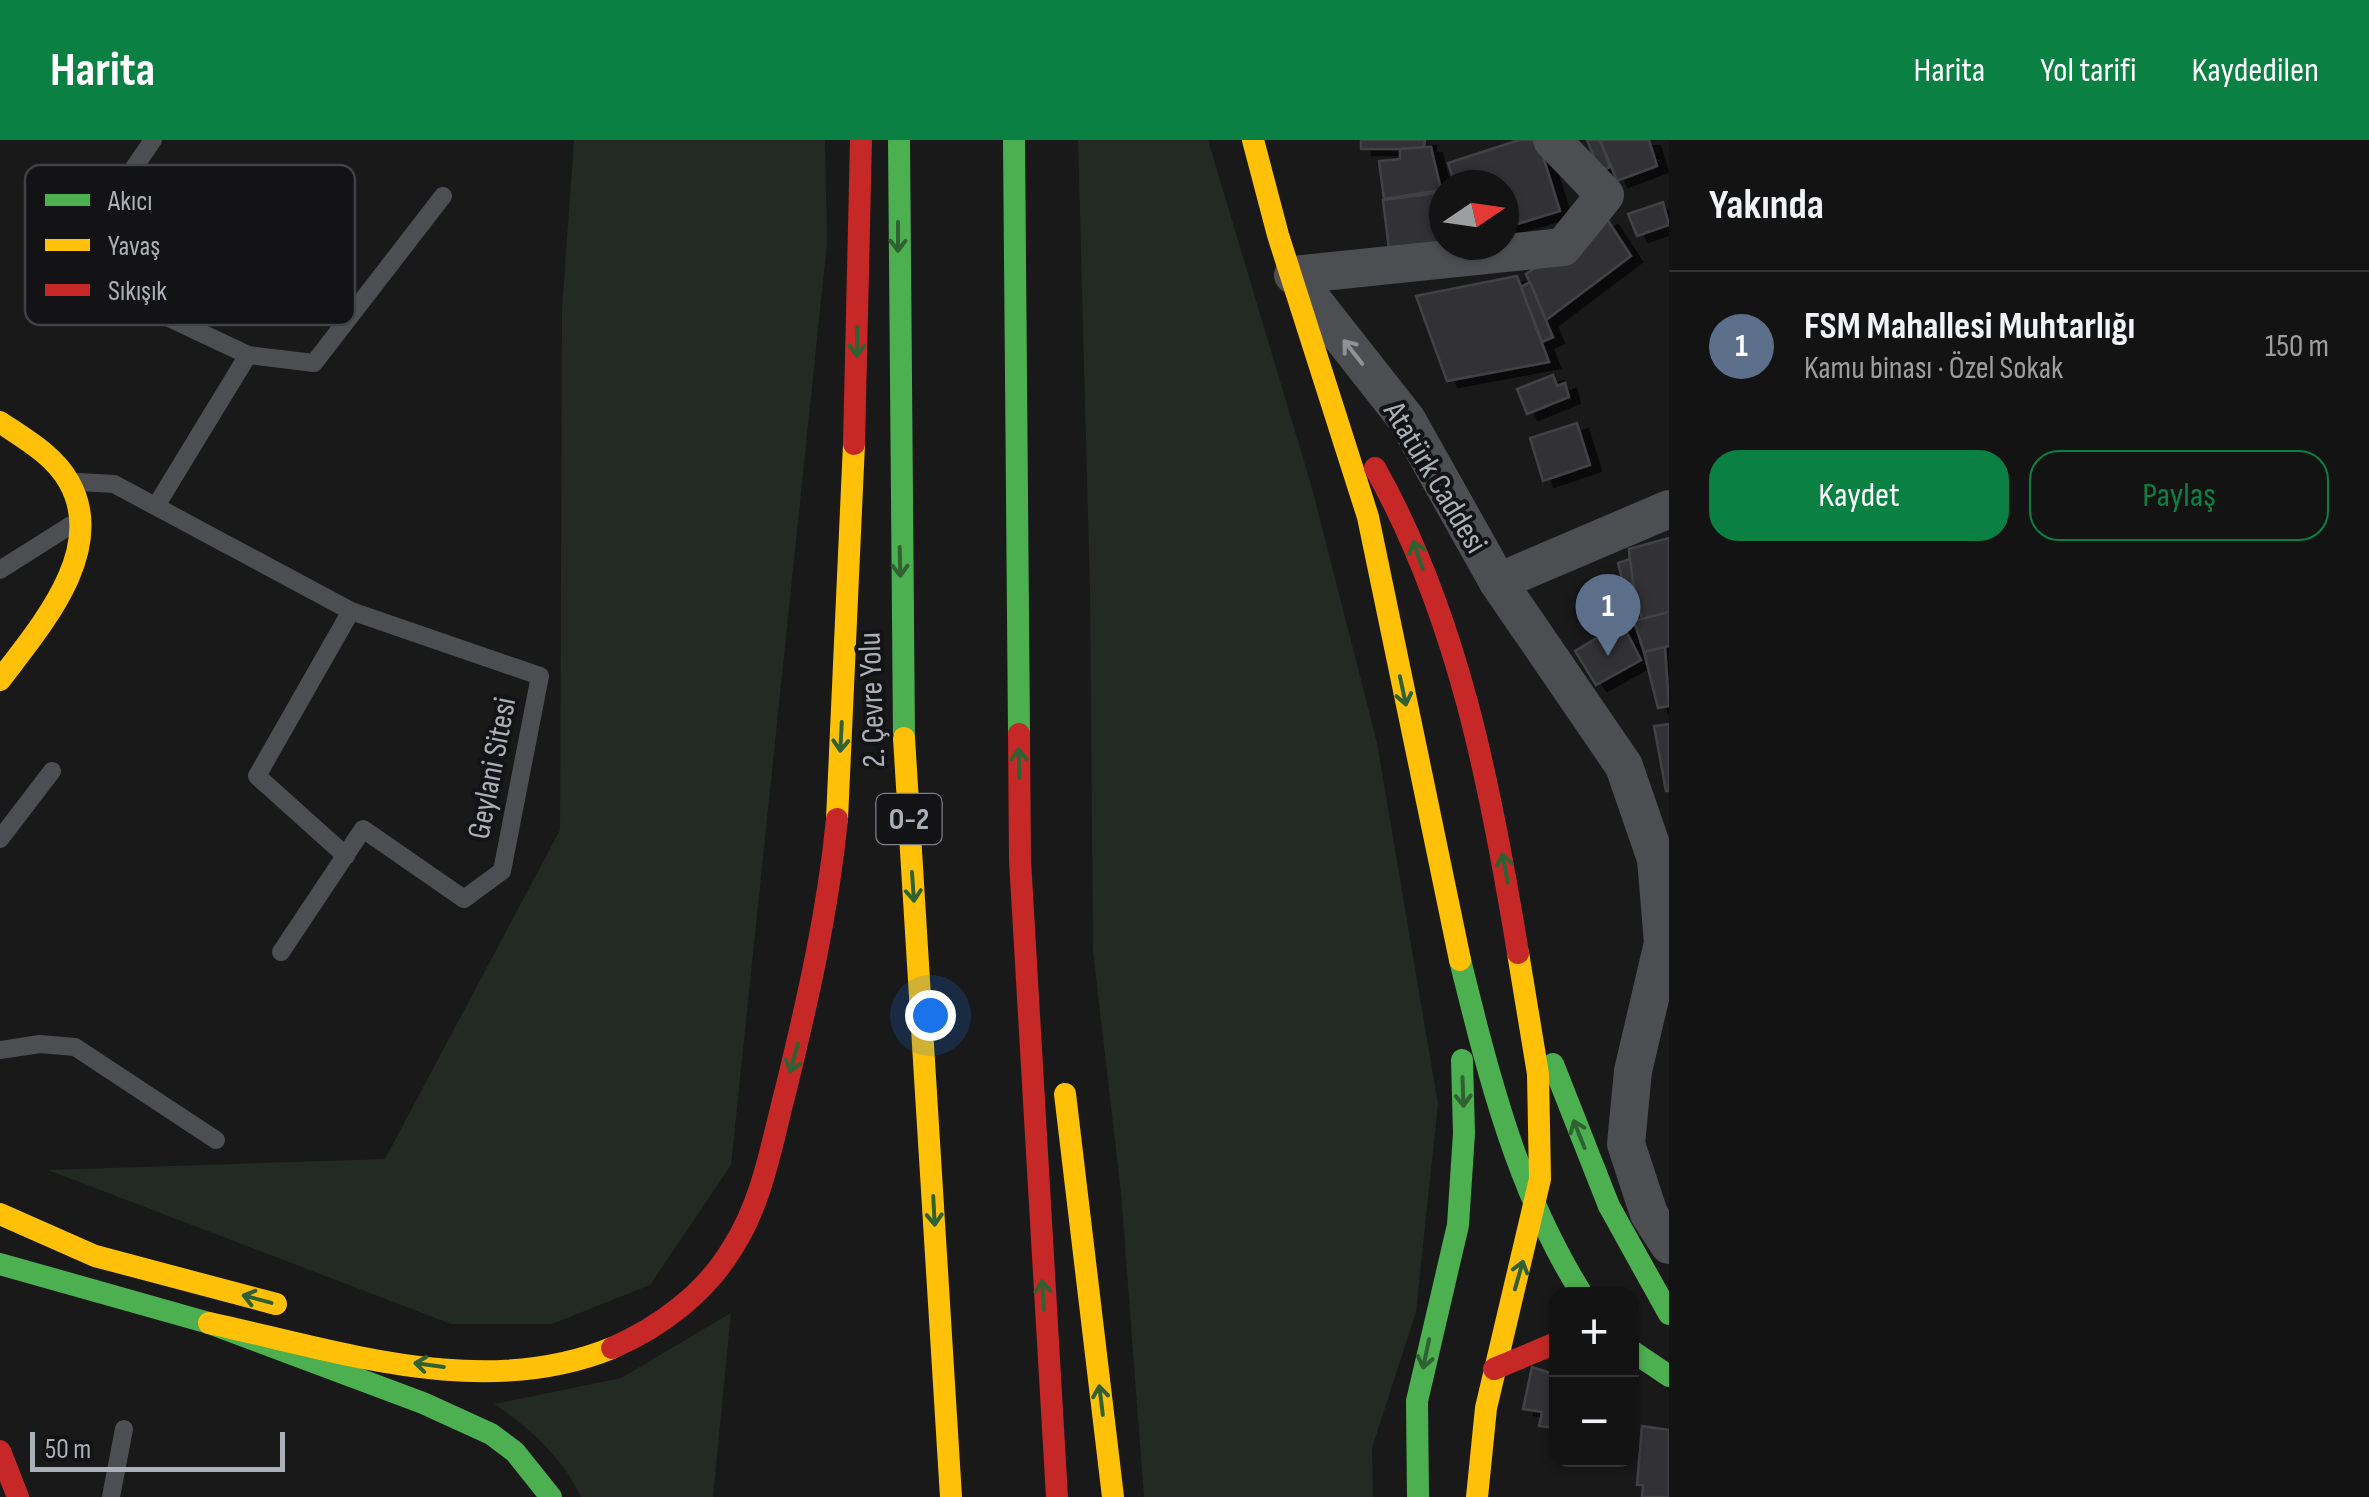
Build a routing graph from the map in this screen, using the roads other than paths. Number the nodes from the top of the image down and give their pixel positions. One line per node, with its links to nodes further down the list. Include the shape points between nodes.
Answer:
1 (153, 140): 8 (lane)
2 (861, 140): 48 (main road, one-way to 48, via 840,765 828,895 808,1000 755,1197 732,1249 662,1323)
3 (898, 140): 59 (main road, 2. Çevre Yolu / O-2, one-way to 59, via 904,753)
4 (1014, 140): 17 (main road)
5 (1030, 140): 17 (main road)
6 (1253, 140): 10 (main road)
7 (1552, 140): 10 (street, via 1605,195 1564,247)
8 (136, 165)
9 (443, 196): 11 (lane)
10 (1293, 275): 15 (main road); 23 (street, Atatürk Caddesi, one-way to 10, via 1407,420)
11 (355, 310)
12 (183, 325): 14 (lane)
13 (343, 325): 14 (lane, via 314,363)
14 (248, 356): 19 (lane)
15 (1332, 392): 31 (main road, one-way to 31, via 1367,515); 32 (main road, one-way to 15, via 1460,676 1408,525)
16 (0, 422): 18 (main road, via 34,441)
17 (1014, 455): 29 (main road, one-way to 17)
18 (74, 481): 19 (lane, Geylani Sitesi, via 114,484); 21 (main road)
19 (156, 506): 24 (lane, Geylani Sitesi)
20 (1669, 509): 23 (street, Atatürk Caddesi)
21 (82, 519): 22 (lane); 25 (main road, via 77,561)
22 (0, 570)
23 (1498, 582): 42 (street, via 1624,766 1656,859 1663,942 1633,1072 1626,1144 1649,1214)
24 (351, 610): 28 (lane, via 257,776); 28 (lane, Geylani Sitesi, via 540,676 502,871 464,899 363,829)
25 (0, 680)
26 (52, 771): 27 (lane)
27 (3, 830)
28 (346, 856): 30 (lane, Geylani Sitesi)
29 (1020, 860): 33 (main road); 60 (main road, one-way to 29)
30 (282, 952)
31 (1459, 959): 37 (main road); 41 (main road, one-way to 41, via 1464,1133)
32 (1523, 964): 37 (main road, via 1538,1074); 38 (main road, one-way to 32, via 1562,1094)
33 (1054, 1016)
34 (0, 1050): 36 (lane, via 75,1047)
35 (1063, 1074): 61 (main road, one-way to 35)
36 (216, 1140)
37 (1530, 1185): 38 (main road); 39 (main road); 41 (main road)
38 (1609, 1206): 46 (main road)
39 (1534, 1213): 44 (main road); 52 (main road, one-way to 39)
40 (0, 1214): 45 (main road, one-way to 40, via 144,1269 20,1228)
41 (1458, 1226): 62 (main road, one-way to 62, via 1417,1400)
42 (1669, 1245)
43 (0, 1264): 47 (main road)
44 (1578, 1287)
45 (299, 1310)
46 (1669, 1314)
47 (209, 1322): 48 (main road, one-way to 47, via 570,1363 508,1371 385,1359); 58 (main road, via 477,1427 515,1452)
48 (626, 1339): 49 (main road, via 562,1356 502,1356)
49 (439, 1344)
50 (1549, 1346): 52 (main road)
51 (1639, 1356): 53 (main road)
52 (1494, 1370): 63 (main road)
53 (1669, 1376)
54 (124, 1430): 57 (lane)
55 (0, 1452): 56 (main road)
56 (18, 1497)
57 (111, 1497)
58 (552, 1497)
59 (952, 1497)
60 (1057, 1497)
61 (1113, 1497)
62 (1418, 1497)
63 (1477, 1497)

